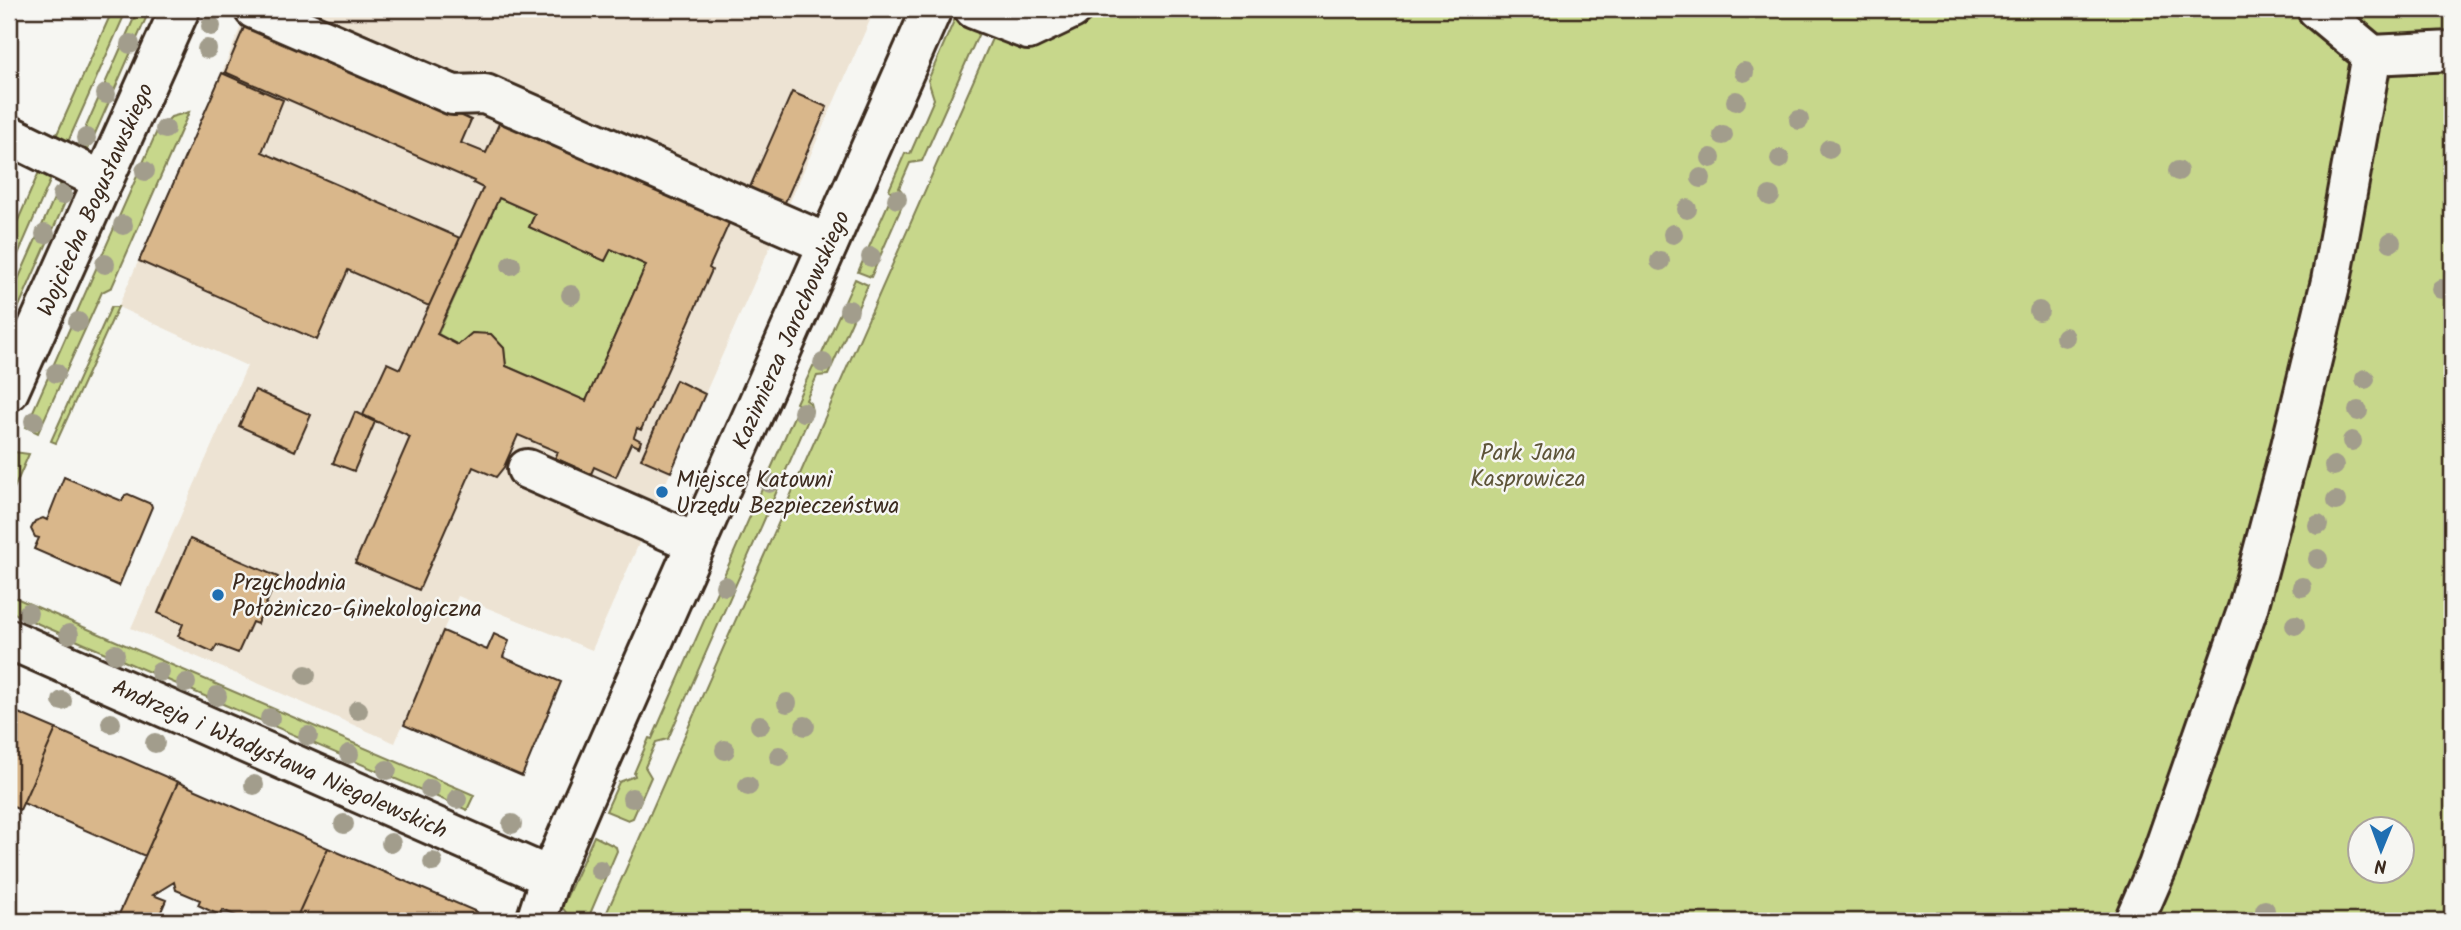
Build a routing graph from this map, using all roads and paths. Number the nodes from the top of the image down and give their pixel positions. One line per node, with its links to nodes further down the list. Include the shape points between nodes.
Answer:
1 (180, 9): 10 (street, Wojciecha Bogusławskiego)
2 (254, 9): 11 (street, via 453,95 485,94)
3 (932, 9): 11 (street, Kazimierza Jarochowskiego)
4 (974, 9): 5 (street, via 1028,30)
5 (1072, 9)
6 (2317, 9): 8 (street)
7 (2452, 51): 8 (street)
8 (2372, 55): 16 (street, via 2331,281 2291,446 2248,608)
9 (9, 135): 10 (street)
10 (103, 181): 12 (street, Wojciecha Bogusławskiego)
11 (828, 244): 14 (street, Kazimierza Jarochowskiego)
12 (9, 391)
13 (527, 469): 14 (street)
14 (696, 543): 17 (street, Kazimierza Jarochowskiego)
15 (9, 639): 17 (street, Andrzeja i Władysława Niegolewskich)
16 (2158, 866): 19 (street); 20 (street)
17 (551, 877): 18 (street, Kazimierza Jarochowskiego)
18 (536, 921)
19 (2105, 921)
20 (2134, 921)

